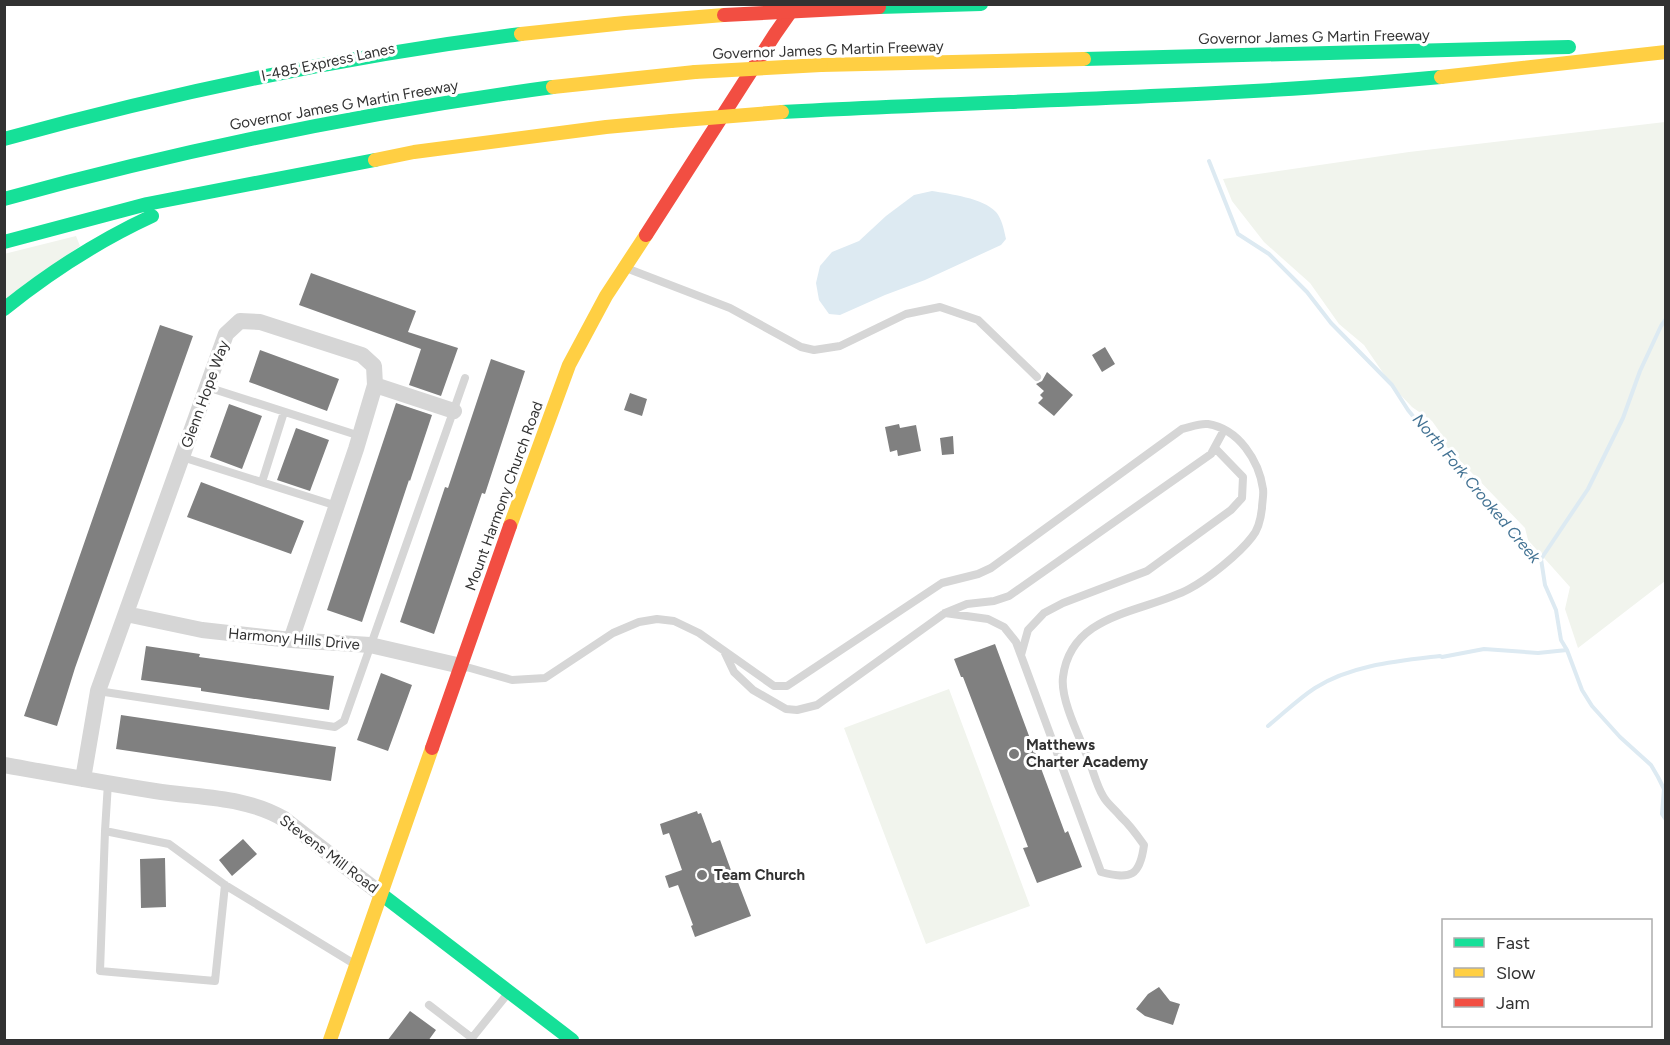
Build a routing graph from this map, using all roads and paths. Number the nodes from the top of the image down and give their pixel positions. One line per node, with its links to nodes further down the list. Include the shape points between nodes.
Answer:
1 (796, 4): 17 (main road, Mount Harmony Church Road)
2 (981, 4): 3 (main road, bridge)
3 (663, 20): 9 (main road, I-485 Express Lanes, via 524,40); 10 (main road, via 405,51)
4 (1665, 42): 5 (main road)
5 (1609, 45)
6 (1587, 46): 8 (main road, Governor James G Martin Freeway, bridge, via 821,65)
7 (1665, 52): 14 (main road, bridge, via 1472,75 1263,91 876,106 606,127 414,152)
8 (653, 77): 11 (main road, via 480,87); 15 (main road, Governor James G Martin Freeway, via 508,93 316,125 133,165)
9 (327, 78)
10 (207, 88): 12 (main road); 13 (main road)
11 (401, 97)
12 (61, 110)
13 (4, 139)
14 (227, 189): 16 (main road, via 136,207); 18 (main road, via 165,210 96,242)
15 (4, 199)
16 (4, 242)
17 (625, 268): 19 (lane, via 730,308 801,347 814,350 840,346 906,314 940,307 978,320); 37 (main road, Mount Harmony Church Road, via 569,365)
18 (4, 309)
19 (1037, 377)
20 (465, 378): 23 (lane)
21 (375, 385): 22 (street, Glenn Hope Way, via 374,366 362,355 260,322 240,321 226,334); 23 (street); 26 (street)
22 (207, 387): 24 (lane); 28 (street, Glenn Hope Way)
23 (454, 411): 34 (lane)
24 (284, 412): 26 (lane); 29 (lane)
25 (1224, 429): 27 (lane); 35 (lane, via 1209,424 1182,429 991,568 942,583 787,686 774,686); 36 (lane, via 1238,438 1260,477 1261,518 1254,536 1229,561 1189,589 1112,616 1083,634 1069,655 1063,678 1066,702 1103,798 1144,845 1143,858 1131,874 1101,872)
26 (360, 436): 30 (street)
27 (1215, 448): 31 (lane, via 1009,596); 36 (lane, via 1243,477 1242,498 1231,510 1148,571 1044,613 1028,630)
28 (182, 457): 29 (lane); 32 (street, Glenn Hope Way)
29 (262, 482): 30 (lane)
30 (337, 506): 33 (street)
31 (945, 612): 35 (lane, via 817,705 797,710 786,709 753,690 734,672); 36 (lane, via 988,619 1004,627)
32 (126, 614): 33 (street, Harmony Hills Drive, via 202,630); 38 (street, Glenn Hope Way)
33 (291, 640): 34 (street, Harmony Hills Drive)
34 (370, 645): 37 (street, Harmony Hills Drive); 38 (lane, via 344,721 335,728)
35 (723, 650): 37 (lane, via 674,621 657,619 613,633 544,678 512,680)
36 (1020, 655)
37 (461, 666): 44 (main road, Mount Harmony Church Road)
38 (98, 692): 40 (street, Glenn Hope Way)
39 (4, 765): 40 (street, Stevens Mill Road)
40 (83, 779): 41 (street, Stevens Mill Road)
41 (108, 783): 42 (lane); 44 (street, Stevens Mill Road, via 269,810)
42 (105, 831): 43 (lane, via 169,844); 43 (lane, via 100,971 214,981)
43 (225, 885): 45 (lane)
44 (381, 894): 45 (main road, Mount Harmony Church Road); 46 (main road, Stevens Mill Road)
45 (356, 966): 49 (main road, Mount Harmony Church Road)
46 (509, 992): 48 (lane); 50 (main road, Stevens Mill Road)
47 (429, 1005): 48 (lane)
48 (473, 1040)
49 (330, 1041)
50 (572, 1041)

